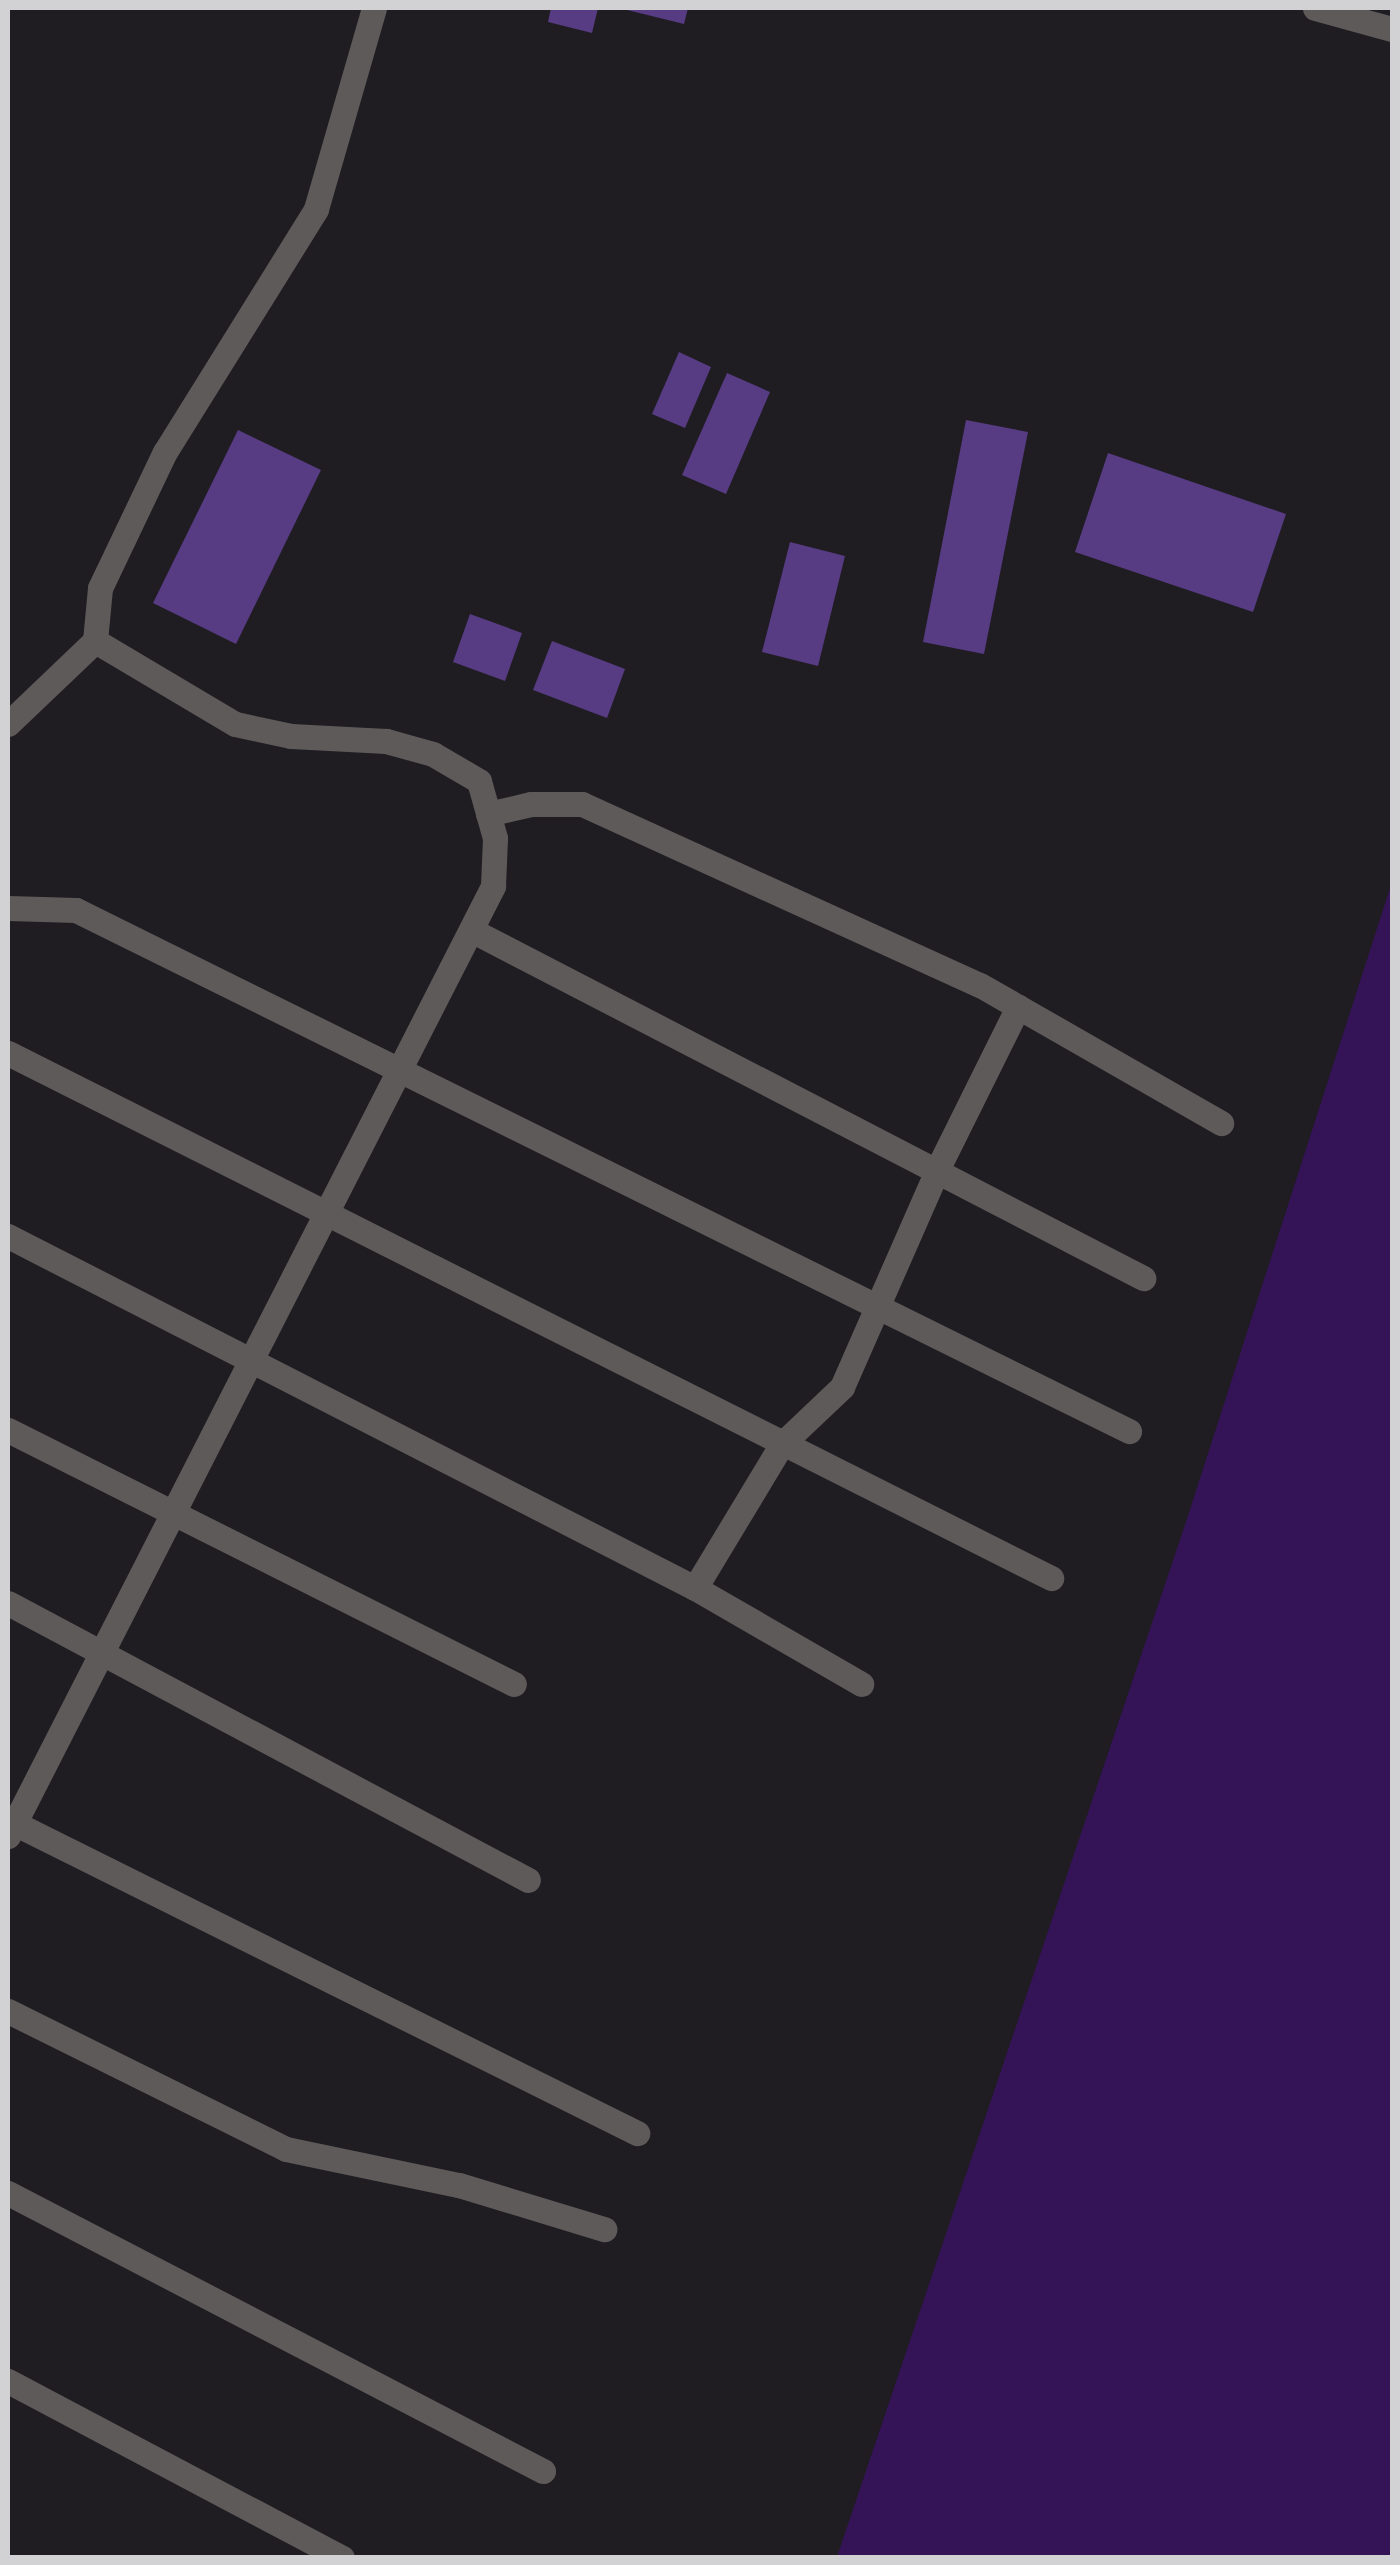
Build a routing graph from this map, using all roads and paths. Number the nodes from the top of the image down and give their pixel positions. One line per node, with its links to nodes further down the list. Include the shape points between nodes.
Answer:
1 (374, 8): 4 (street, via 316,209 164,452 100,588)
2 (1314, 8): 3 (street)
3 (1392, 29)
4 (94, 641): 5 (street); 6 (street, via 235,724 292,736 386,741 434,754 479,781)
5 (8, 724)
6 (488, 814): 8 (street, via 495,838 493,886); 9 (street, via 531,804 582,804)
7 (8, 908): 11 (street, via 76,910)
8 (474, 931): 11 (street); 13 (street)
9 (1018, 1007): 12 (street); 13 (street)
10 (8, 1052): 14 (street)
11 (397, 1074): 14 (street); 17 (street)
12 (1221, 1124)
13 (938, 1168): 16 (street); 17 (street)
14 (322, 1211): 18 (street); 21 (street)
15 (8, 1236): 18 (street)
16 (1143, 1278)
17 (880, 1313): 20 (street); 21 (street, via 842,1387)
18 (254, 1360): 22 (street); 24 (street)
19 (8, 1430): 22 (street)
20 (1129, 1431)
21 (782, 1444): 23 (street); 24 (street)
22 (172, 1517): 26 (street); 27 (street)
23 (1052, 1578)
24 (695, 1588): 28 (street)
25 (8, 1604): 26 (street)
26 (100, 1651): 29 (street); 30 (street)
27 (514, 1684)
28 (861, 1684)
29 (10, 1826): 32 (street)
30 (528, 1880)
31 (8, 2011): 34 (street, via 286,2150 459,2184)
32 (636, 2133)
33 (8, 2193): 36 (street)
34 (604, 2229)
35 (8, 2381): 37 (street)
36 (543, 2471)
37 (342, 2558)

